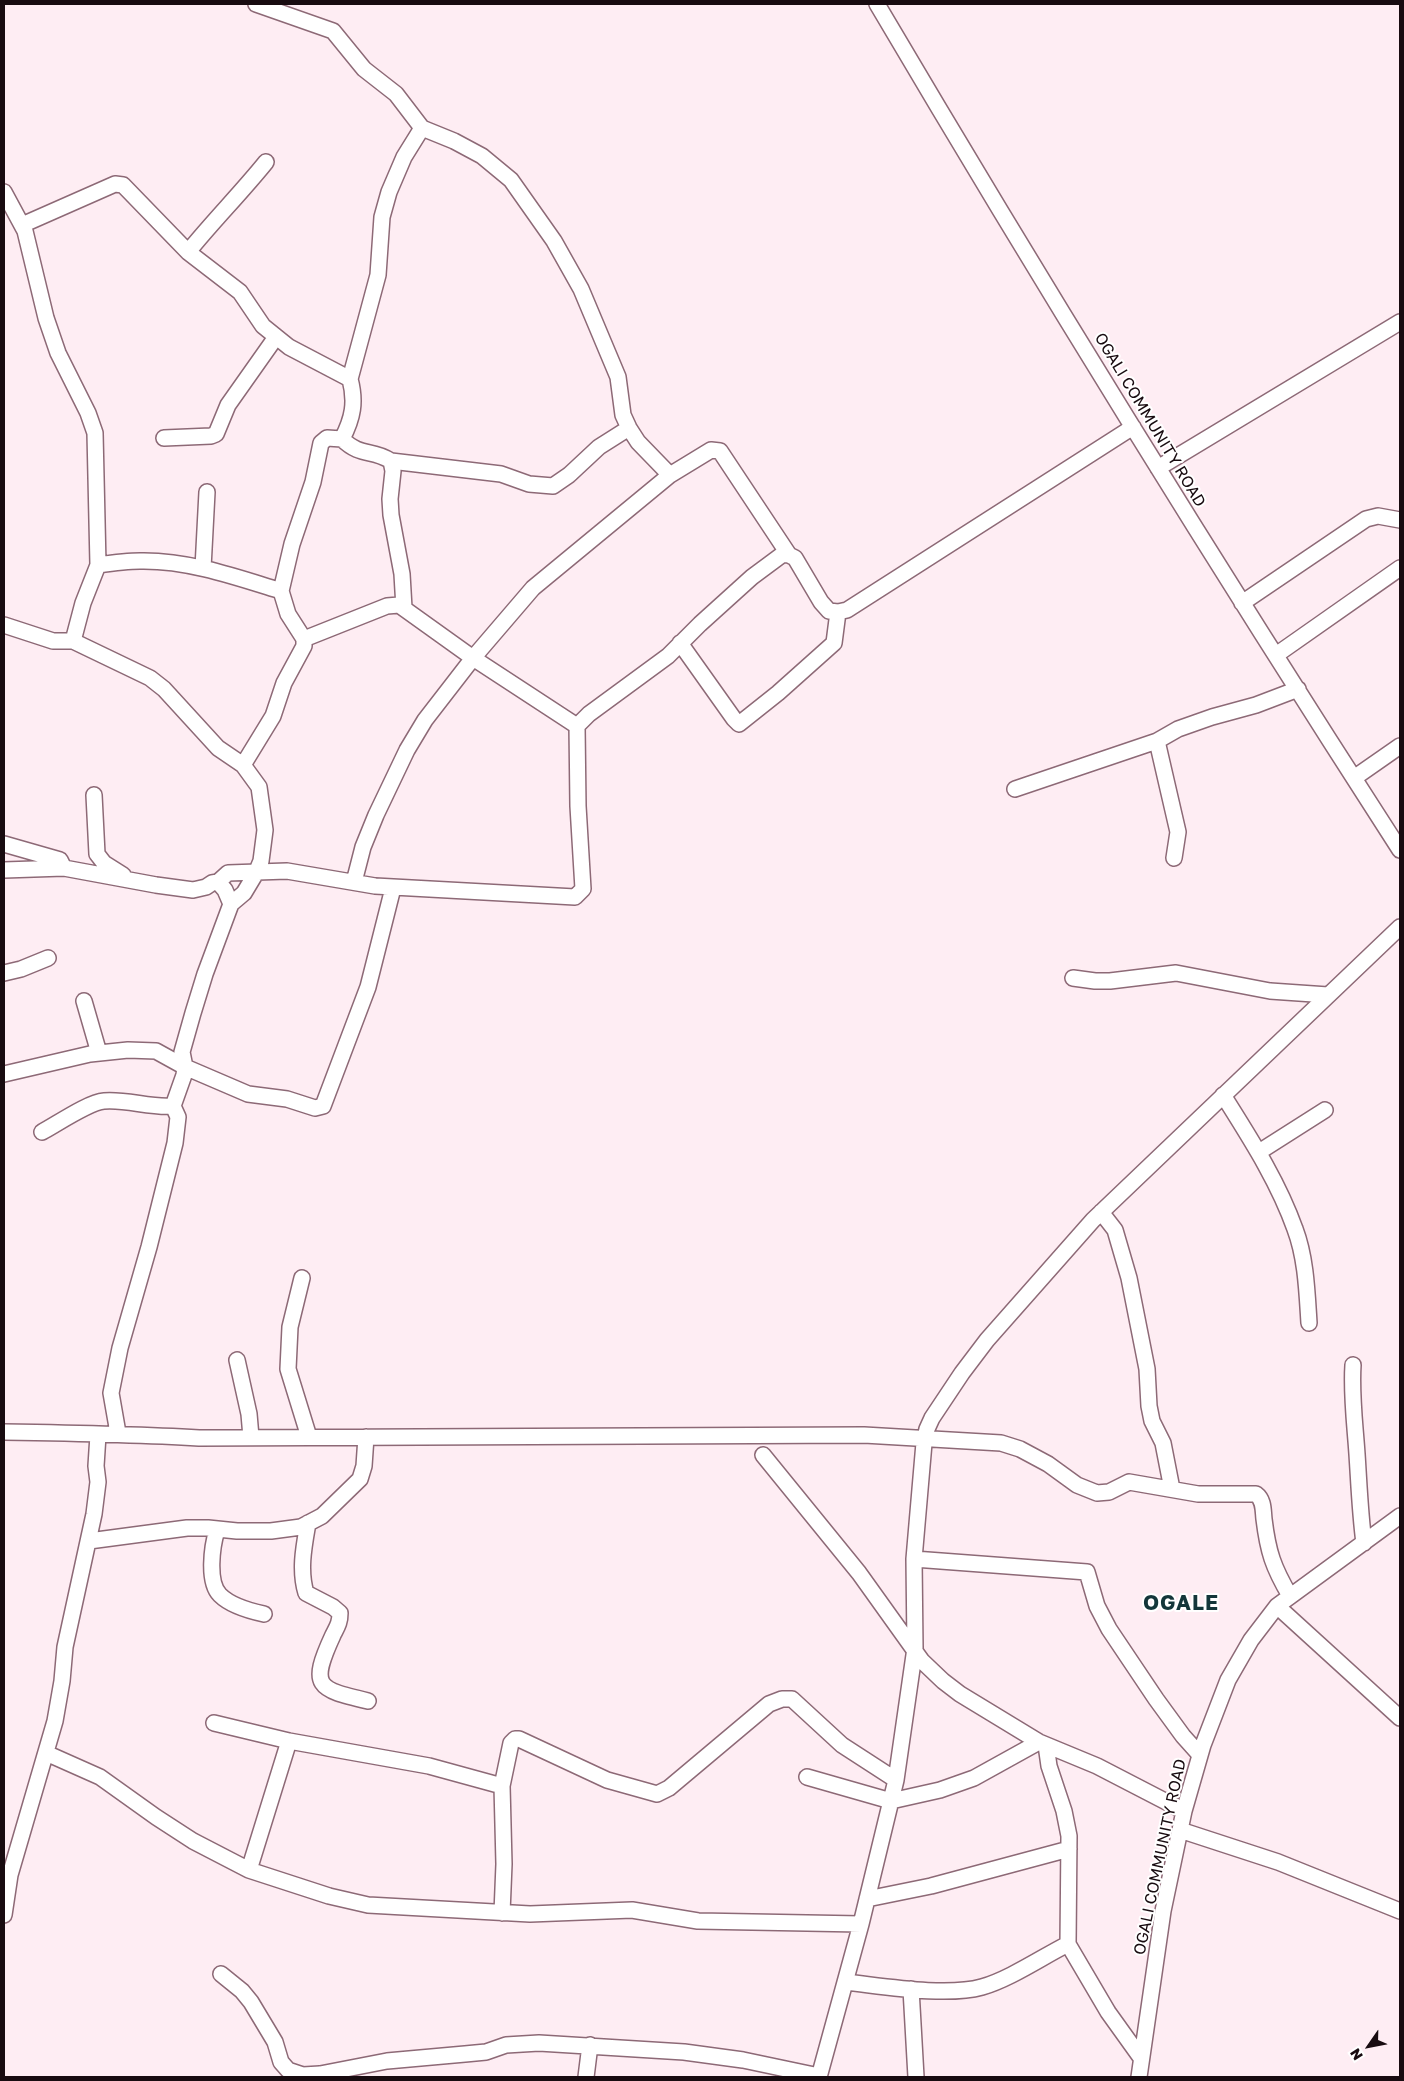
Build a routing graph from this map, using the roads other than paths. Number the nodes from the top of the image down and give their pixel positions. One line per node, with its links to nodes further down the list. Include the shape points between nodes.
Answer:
1 (256, 4): 3 (street, via 333,31 364,69 396,94)
2 (877, 4): 11 (street, OGALI COMMUNITY ROAD, via 1009,227)
3 (422, 128): 10 (street, via 404,157 389,192 382,217 378,275); 12 (street, via 454,141 502,171 554,242 575,276 602,336 618,377 623,415)
4 (266, 162): 7 (street)
5 (4, 192): 6 (street)
6 (22, 225): 7 (street, via 119,184 126,187); 21 (street, via 58,354 93,425)
7 (188, 252): 9 (street, via 240,292 258,320)
8 (1400, 322): 16 (street)
9 (276, 337): 10 (street); 13 (street, via 228,405 216,434)
10 (350, 379): 14 (street, via 354,406)
11 (1133, 427): 16 (street, OGALI COMMUNITY ROAD); 27 (street, via 851,607)
12 (629, 428): 15 (street, via 553,486 528,484 501,474); 17 (street)
13 (164, 438)
14 (342, 439): 15 (street, via 360,453 380,454); 24 (street, via 327,438 321,443)
15 (391, 462): 26 (street, via 390,515 402,574)
16 (1158, 468): 25 (street, OGALI COMMUNITY ROAD)
17 (670, 475): 20 (street, via 711,450 720,451); 33 (street, via 533,588)
18 (207, 492): 22 (street)
19 (1400, 520): 25 (street, via 1378,516 1366,519)
20 (789, 555): 27 (street, via 821,602 829,611); 31 (street, via 784,554 752,577)
21 (98, 565): 22 (street, via 140,561); 30 (street)
22 (203, 568): 24 (street)
23 (1400, 568): 32 (street)
24 (281, 591): 29 (street, via 288,614)
25 (1242, 603): 32 (street, OGALI COMMUNITY ROAD)
26 (404, 608): 29 (street, via 386,606); 33 (street)
27 (838, 612): 31 (street, via 834,643 739,724)
28 (4, 626): 30 (street, via 53,641)
29 (304, 639): 38 (street, via 304,646 284,683 273,716)
30 (73, 641): 38 (street, via 150,678 218,748)
31 (680, 643): 35 (street, via 668,656)
32 (1276, 655): 34 (street, OGALI COMMUNITY ROAD)
33 (472, 658): 35 (street); 50 (street, via 425,720 407,750 363,847)
34 (1298, 689): 36 (street, via 1212,717); 39 (street, OGALI COMMUNITY ROAD)
35 (577, 726): 51 (street, via 577,797 583,889 580,894 566,898)
36 (1156, 741): 40 (street); 44 (street, via 1178,832)
37 (1400, 746): 39 (street)
38 (243, 766): 47 (street, via 258,787 264,823 261,861)
39 (1354, 778): 43 (street, OGALI COMMUNITY ROAD)
40 (1015, 789)
41 (94, 794): 48 (street, via 96,854 104,864)
42 (4, 844): 45 (street, via 60,860)
43 (1400, 850)
44 (1174, 858)
45 (64, 868): 46 (street); 48 (street)
46 (4, 870)
47 (256, 873): 49 (street, via 228,873); 50 (street, via 287,871); 52 (street, via 244,893)
48 (128, 879): 49 (street, via 193,890)
49 (218, 882): 52 (street)
50 (354, 882): 51 (street)
51 (393, 888): 60 (street, via 368,987 323,1106 315,1108 287,1099 248,1094)
52 (231, 904): 60 (street, via 193,1013 182,1052)
53 (1400, 927): 57 (street)
54 (48, 958): 55 (street)
55 (4, 972)
56 (1073, 978): 57 (street, via 1110,981 1176,973 1270,991)
57 (1328, 994): 62 (street)
58 (84, 1001): 59 (street)
59 (99, 1053): 60 (street, via 156,1051); 61 (street)
60 (185, 1067): 63 (street)
61 (4, 1074)
62 (1223, 1095): 66 (street); 67 (street)
63 (173, 1106): 65 (street, via 102,1101); 73 (street, via 178,1117 175,1143 111,1393)
64 (1325, 1110): 66 (street)
65 (42, 1132)
66 (1259, 1152): 69 (street, via 1296,1230 1307,1286)
67 (1101, 1212): 78 (street, via 987,1340 941,1403); 80 (street, via 1115,1230 1129,1278 1147,1369 1150,1413 1163,1443)
68 (302, 1278): 76 (street, via 290,1327 288,1369)
69 (1309, 1323)
70 (237, 1360): 75 (street)
71 (1353, 1366): 85 (street, via 1351,1390)
72 (4, 1432): 74 (street)
73 (118, 1433): 74 (street); 75 (street, via 199,1438)
74 (98, 1435): 84 (street, via 98,1482)
75 (251, 1437): 76 (street)
76 (310, 1437): 77 (street)
77 (366, 1437): 78 (street, via 726,1434); 82 (street, via 360,1479 322,1516)
78 (925, 1437): 80 (street, via 1012,1446 1097,1493 1109,1492 1129,1482); 86 (street)
79 (763, 1455): 90 (street)
80 (1172, 1489): 87 (street, via 1198,1494 1256,1494 1261,1497 1267,1548)
81 (1400, 1516): 85 (street, OGALI COMMUNITY ROAD)
82 (308, 1523): 83 (street, via 271,1531); 91 (street, via 302,1582 306,1593 340,1613 340,1624 330,1643 320,1678 322,1685 328,1690)
83 (217, 1530): 84 (street, via 188,1528); 89 (street, via 211,1563 216,1590 241,1607)
84 (88, 1540): 96 (street, via 65,1647 60,1696)
85 (1364, 1542): 87 (street, OGALI COMMUNITY ROAD)
86 (914, 1559): 90 (street); 97 (street, via 1087,1572 1097,1606 1109,1629 1156,1699)
87 (1290, 1596): 88 (street, OGALI COMMUNITY ROAD)
88 (1277, 1606): 92 (street); 97 (street, OGALI COMMUNITY ROAD, via 1251,1640 1228,1680)
89 (264, 1614)
90 (915, 1648): 95 (street, via 922,1661 960,1694); 99 (street)
91 (368, 1701)
92 (1400, 1718)
93 (214, 1723): 94 (street)
94 (289, 1741): 100 (street, via 429,1766); 105 (street)
95 (1042, 1743): 101 (street, via 974,1778); 102 (street, via 1097,1766); 104 (street, via 1066,1819)
96 (46, 1753): 105 (street, via 100,1777 193,1841); 106 (street)
97 (1200, 1755): 102 (street, OGALI COMMUNITY ROAD)
98 (807, 1777): 101 (street)
99 (896, 1780): 100 (street, via 842,1745 788,1698 769,1704 669,1788 657,1794 606,1780 517,1739 511,1743); 101 (street)
100 (502, 1786): 109 (street)
101 (891, 1801): 107 (street)
102 (1184, 1811): 103 (street, OGALI COMMUNITY ROAD)
103 (1180, 1830): 108 (street, via 1278,1862); 117 (street, OGALI COMMUNITY ROAD, via 1163,1912)
104 (1069, 1849): 107 (street, via 931,1886); 112 (street)
105 (249, 1870): 109 (street, via 368,1905)
106 (7, 1874): 110 (street)
107 (867, 1898): 111 (street)
108 (1400, 1911)
109 (502, 1913): 111 (street, via 632,1910 698,1921)
110 (4, 1915)
111 (861, 1924): 114 (street)
112 (1068, 1944): 115 (street, via 983,1986 951,1990); 117 (street, via 1095,1992)
113 (221, 1974): 118 (street, via 251,2002 288,2070 303,2075)
114 (845, 1982): 115 (street); 120 (street)
115 (911, 1989): 121 (street)
116 (590, 2045): 118 (street, via 506,2045 486,2052 387,2061); 119 (street); 120 (street, via 742,2060)
117 (1141, 2058): 122 (street, OGALI COMMUNITY ROAD)
118 (356, 2072)
119 (586, 2077)
120 (819, 2077)
121 (916, 2077)
122 (1139, 2077)

